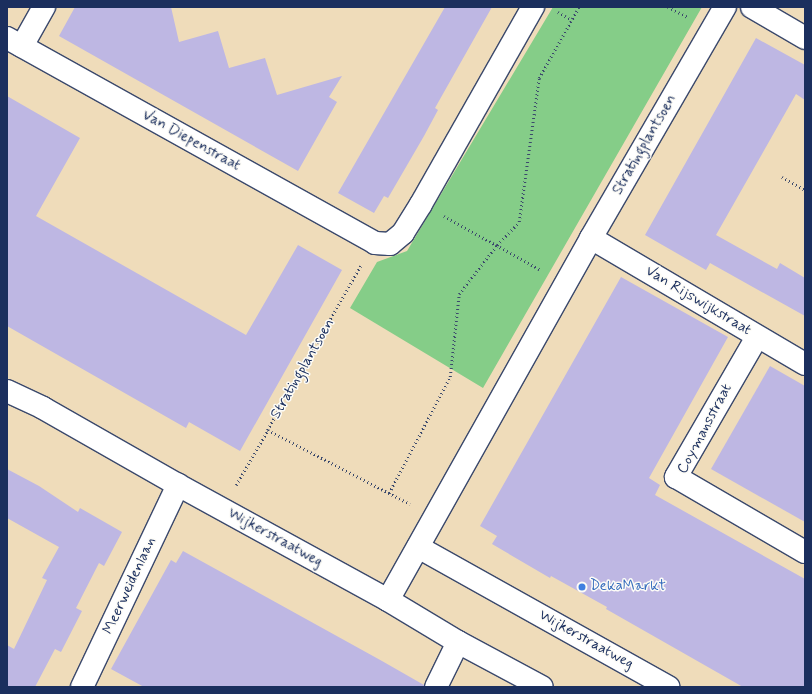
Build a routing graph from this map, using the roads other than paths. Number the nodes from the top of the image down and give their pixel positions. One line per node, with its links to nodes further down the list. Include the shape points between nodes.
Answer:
1 (44, 7): 6 (street)
2 (533, 7): 6 (street, Van Diepenstraat, via 421,204 403,233 390,244 375,244)
3 (725, 7): 7 (street, Stratingplantsoen)
4 (752, 7): 5 (street)
5 (805, 38)
6 (14, 42)
7 (592, 238): 8 (street, Van Rijswijkstraat); 12 (street, Stratingplantsoen)
8 (757, 337): 9 (street, Van Rijswijkstraat); 13 (street, Coymansstraat, via 676,477)
9 (805, 364)
10 (7, 391): 11 (street, Wijkerstraatweg)
11 (178, 485): 14 (street, Wijkerstraatweg); 16 (street, Meerweidenlaan)
12 (418, 546): 14 (street, Stratingplantsoen); 19 (street, Wijkerstraatweg)
13 (805, 552)
14 (388, 600): 15 (street, Wijkerstraatweg)
15 (458, 642): 17 (street); 18 (street, Wijkerstraatweg)
16 (82, 687)
17 (436, 687)
18 (542, 687)
19 (669, 687)

